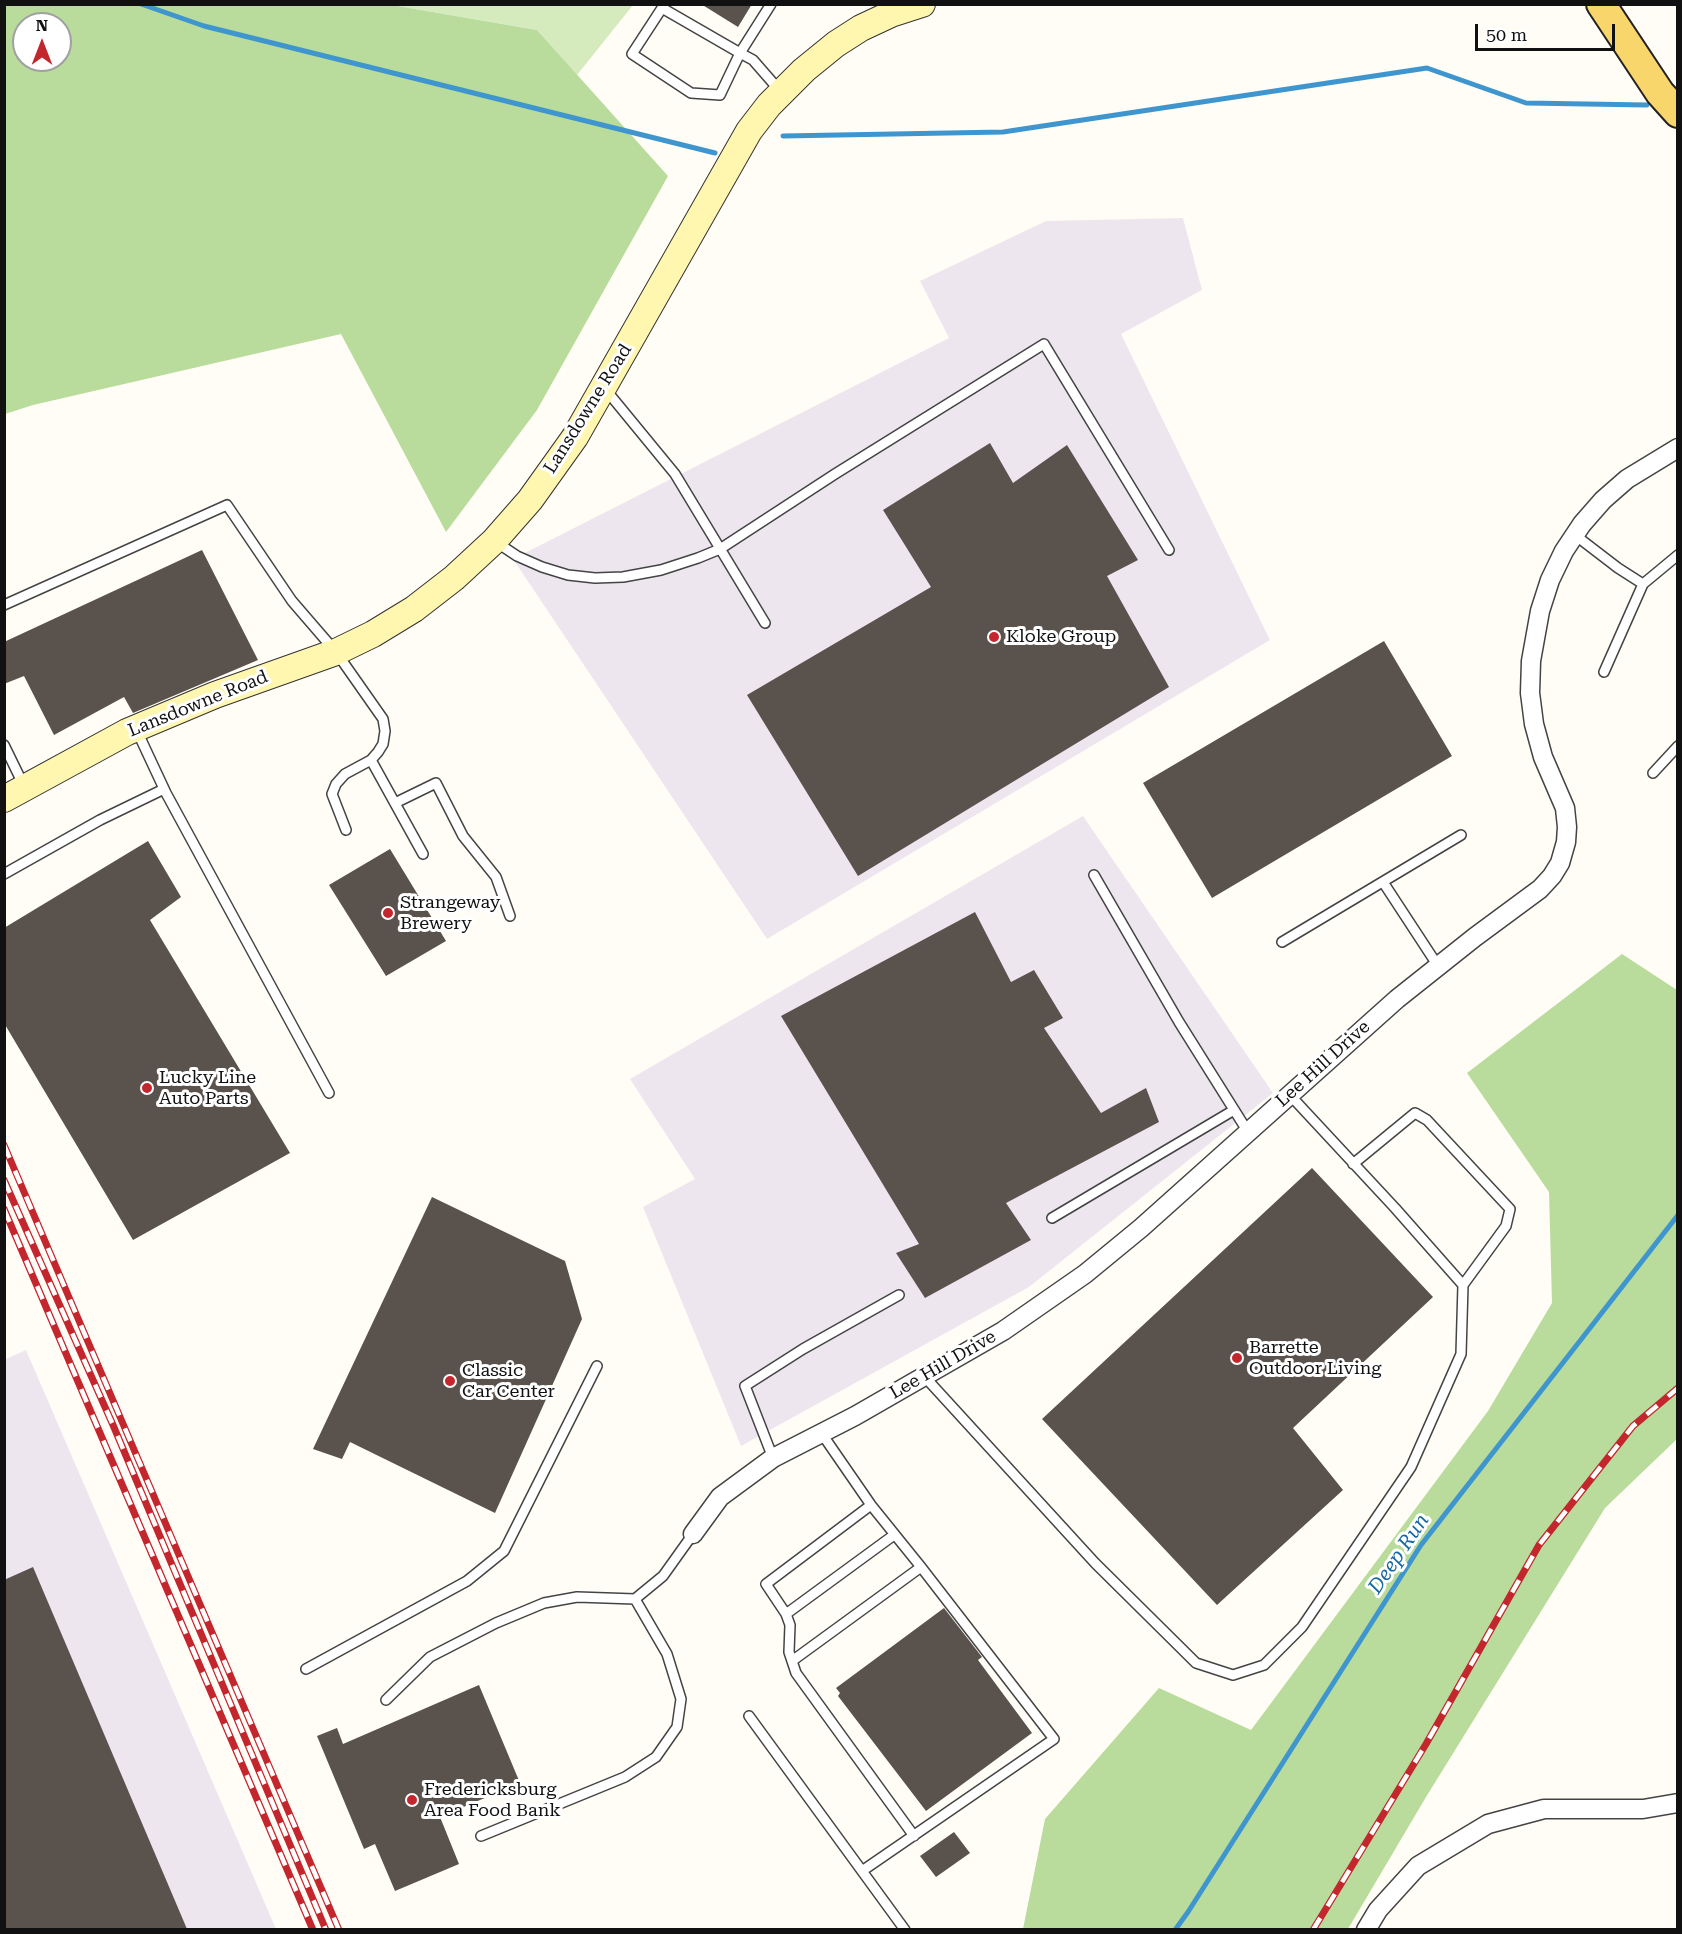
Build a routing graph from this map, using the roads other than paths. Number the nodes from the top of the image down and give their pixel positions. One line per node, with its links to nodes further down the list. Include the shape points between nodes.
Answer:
1 (771, 4): 4 (lane)
2 (922, 4): 5 (main road, Lansdowne Road, via 861,28 804,70)
3 (1601, 4): 6 (main road)
4 (740, 53): 4 (lane, via 662,8 632,54 691,93 720,95); 5 (lane, via 753,60)
5 (781, 93): 7 (main road, Lansdowne Road, via 749,131)
6 (1677, 113)
7 (604, 388): 10 (main road, Lansdowne Road, via 530,500); 11 (lane, via 675,474)
8 (1677, 448): 9 (street, Lee Hill Drive, via 1603,500)
9 (1575, 535): 14 (lane); 35 (street, Lee Hill Drive, via 1550,580 1531,661 1534,724 1565,808 1566,842 1560,863 1540,889)
10 (494, 541): 11 (lane, via 542,567 595,578 661,570); 17 (main road, Lansdowne Road, via 414,609)
11 (720, 549): 12 (lane, via 1044,344); 16 (lane)
12 (1169, 550)
13 (1677, 555): 14 (lane)
14 (1643, 584): 18 (lane)
15 (4, 605): 17 (lane, via 227,505 292,601)
16 (765, 623)
17 (336, 652): 19 (main road, Lansdowne Road); 22 (lane, via 383,719 383,744)
18 (1604, 672)
19 (136, 728): 24 (lane); 25 (main road, Lansdowne Road)
20 (4, 745): 25 (lane)
21 (1677, 746): 23 (lane)
22 (371, 760): 26 (lane); 27 (lane, via 345,774 332,794)
23 (1653, 773)
24 (164, 789): 30 (lane); 36 (lane)
25 (15, 793)
26 (395, 803): 29 (lane); 33 (lane, via 436,783 463,836 496,877)
27 (346, 830)
28 (1461, 835): 32 (lane)
29 (423, 854)
30 (4, 874)
31 (1094, 875): 38 (lane)
32 (1383, 882): 34 (lane); 35 (lane)
33 (510, 916)
34 (1282, 942)
35 (1438, 966): 37 (street, Lee Hill Drive)
36 (329, 1093)
37 (1289, 1094): 39 (street, Lee Hill Drive); 40 (lane)
38 (1234, 1110): 39 (lane); 41 (lane)
39 (1248, 1132): 45 (street, Lee Hill Drive, via 1085,1274 1003,1331)
40 (1353, 1164): 42 (lane); 42 (lane, via 1415,1113 1427,1120 1510,1209 1506,1226)
41 (1052, 1218)
42 (1463, 1285): 45 (lane, via 1461,1354 1411,1467 1302,1627 1264,1665 1233,1675 1196,1663 1095,1563)
43 (899, 1295): 47 (lane, via 745,1386)
44 (597, 1366): 55 (lane, via 504,1551 466,1581)
45 (924, 1376): 46 (street, Lee Hill Drive)
46 (822, 1434): 47 (street, Lee Hill Drive); 48 (lane)
47 (773, 1458): 49 (street, Lee Hill Drive, via 720,1497)
48 (871, 1505): 50 (lane); 53 (lane, via 766,1584)
49 (693, 1534): 52 (lane, via 663,1576)
50 (894, 1535): 51 (lane); 53 (lane)
51 (921, 1567): 54 (lane); 60 (lane, via 1054,1739)
52 (635, 1599): 56 (lane, via 577,1598 544,1603 430,1657); 59 (lane, via 667,1654 681,1699 677,1726 656,1757 625,1778)
53 (786, 1614): 54 (lane)
54 (792, 1661): 60 (lane, via 795,1673)
55 (306, 1669)
56 (386, 1700)
57 (749, 1716): 61 (lane)
58 (1677, 1803): 63 (street, via 1643,1809 1544,1809 1488,1824 1418,1866)
59 (482, 1836)
60 (914, 1836): 61 (lane)
61 (862, 1871): 62 (lane)
62 (904, 1929)
63 (1366, 1929)

